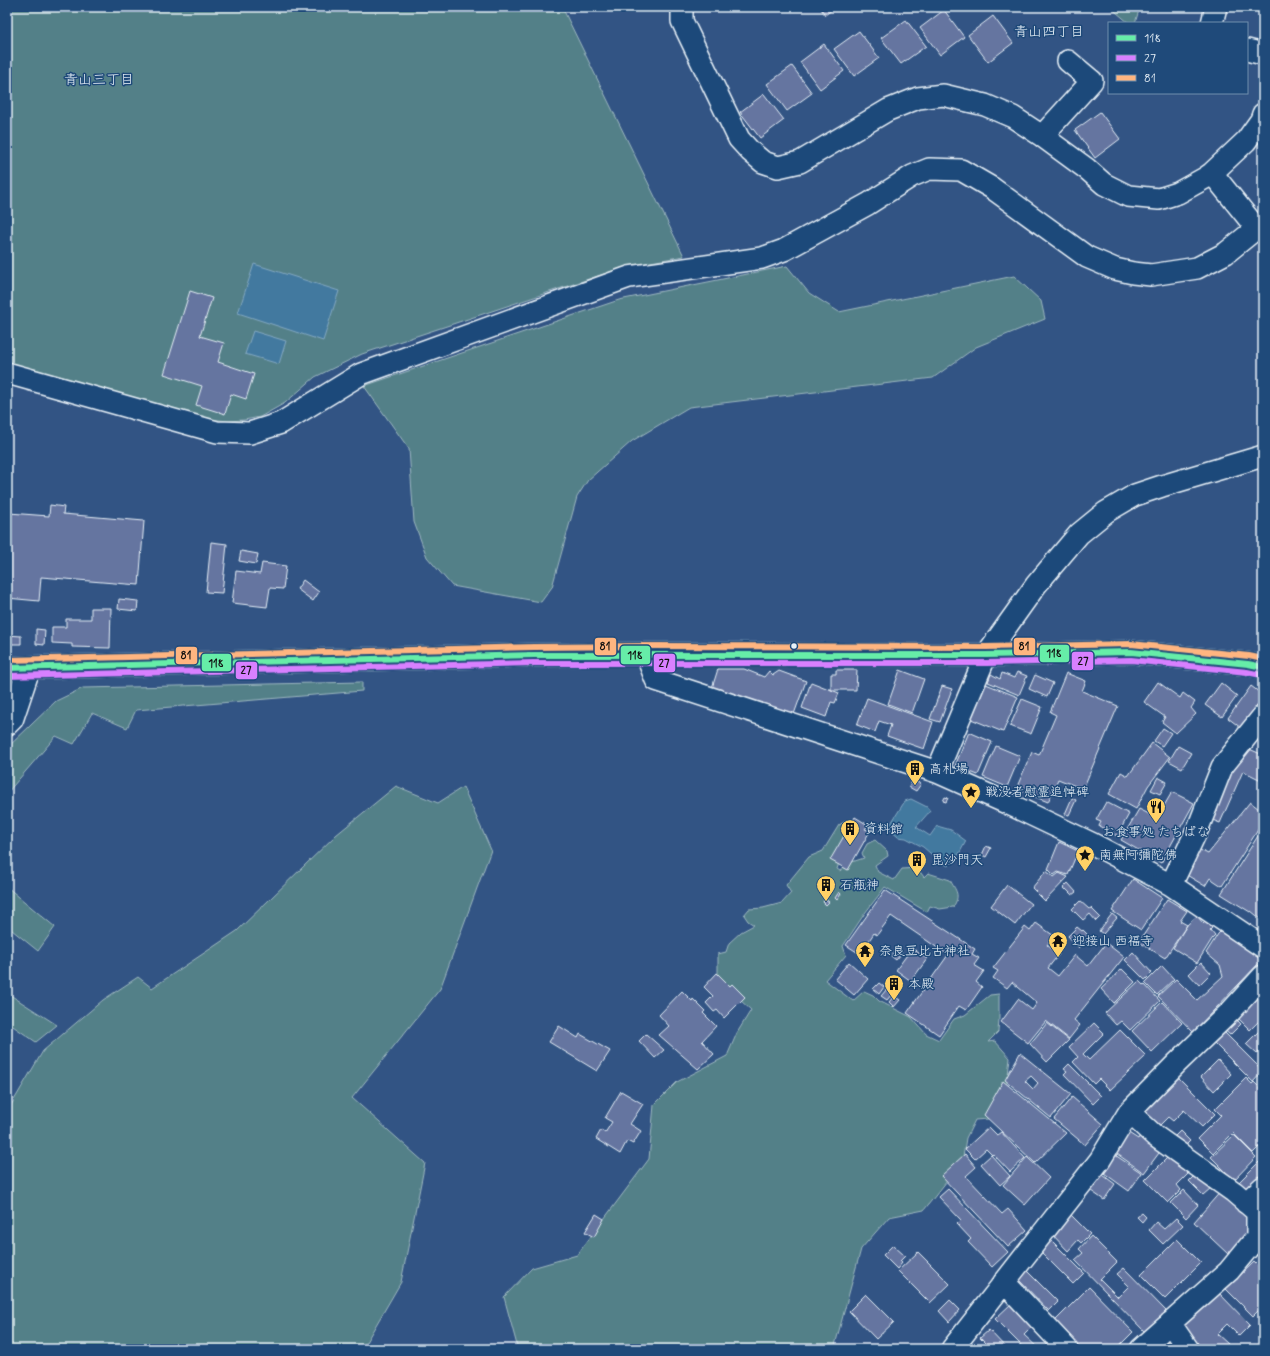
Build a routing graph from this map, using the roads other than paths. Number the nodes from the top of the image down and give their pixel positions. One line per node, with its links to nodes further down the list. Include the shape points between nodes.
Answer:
1 (682, 7): 8 (street, via 682,21 739,139 763,162 778,167 800,162 888,110 918,98 943,95 984,105 1013,117)
2 (1216, 7): 3 (street)
3 (1212, 22)
4 (1248, 50): 5 (street)
5 (1263, 54)
6 (1068, 61): 8 (street, via 1092,81)
7 (1263, 114): 9 (street, via 1246,141)
8 (1042, 136): 9 (street, via 1104,184 1128,196 1158,199 1178,193)
9 (1212, 173): 10 (street)
10 (1260, 226): 11 (street, via 1226,253 1197,268 1151,275 1133,273 1087,258 992,188 961,170 929,169 912,176 868,204 784,250 762,258 629,277 362,374 280,423 250,433 217,432)
11 (7, 373)
12 (1263, 456): 14 (street, via 1135,495 1106,512 1065,550 1036,585)
13 (646, 654): 14 (main road); 17 (main road); 20 (street, via 656,680)
14 (986, 655): 15 (main road, via 1131,652); 20 (street)
15 (1263, 667)
16 (7, 668): 17 (main road)
17 (29, 668): 19 (main road, via 12,719)
18 (1263, 716): 21 (street, via 1222,768)
19 (7, 724)
20 (937, 772): 21 (street, via 1093,844)
21 (1171, 885): 22 (street)
22 (1263, 948)
23 (1263, 976): 24 (street)
24 (1129, 1112): 26 (street, via 1155,1136); 27 (street, via 1100,1160)
25 (1263, 1187): 26 (street)
26 (1246, 1203): 28 (street, via 1257,1212 1257,1237 1229,1271)
27 (1004, 1282): 29 (street); 30 (street)
28 (1170, 1323): 31 (street); 32 (street)
29 (952, 1349)
30 (1067, 1349)
31 (1141, 1349)
32 (1188, 1349)

